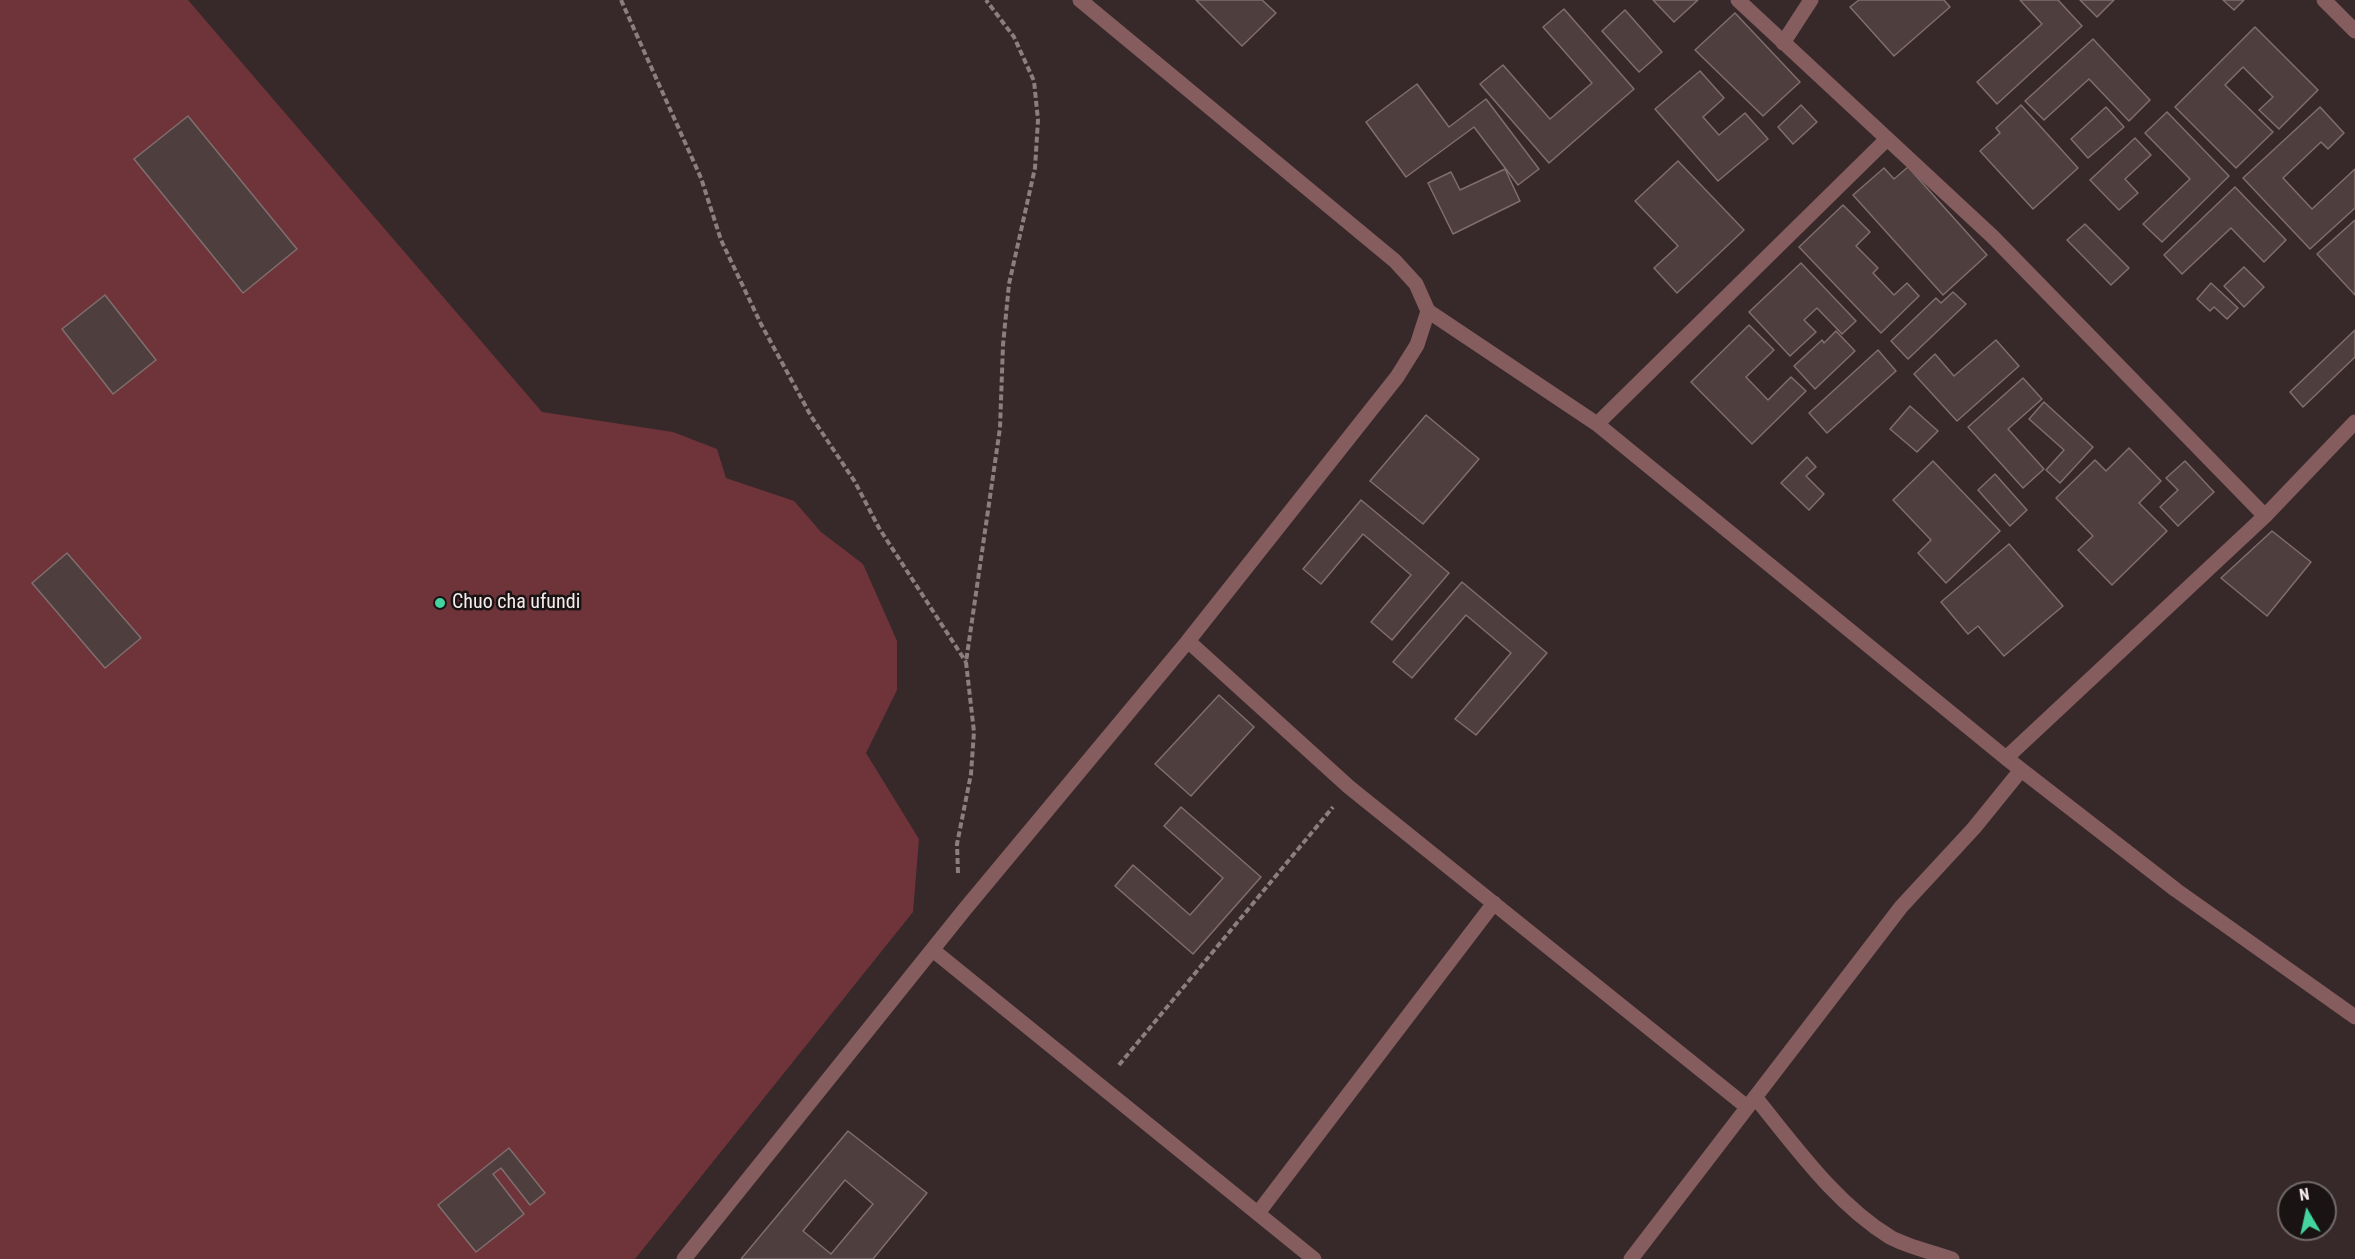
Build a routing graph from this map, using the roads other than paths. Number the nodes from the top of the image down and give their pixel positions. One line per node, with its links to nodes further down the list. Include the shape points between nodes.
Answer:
1 (1080, 0): 8 (street, via 1395,261 1416,284)
2 (1738, 0): 6 (street)
3 (1810, 0): 6 (street)
4 (2324, 0): 5 (street)
5 (2355, 31)
6 (1783, 43): 7 (street)
7 (1887, 139): 10 (street); 11 (street, via 1993,237)
8 (1428, 311): 10 (street); 12 (street, via 1417,345 1397,377)
9 (2355, 422): 11 (street)
10 (1597, 424): 13 (street)
11 (2265, 516): 13 (street)
12 (1188, 641): 15 (street, via 1349,788); 16 (street)
13 (2006, 758): 14 (street)
14 (2021, 770): 17 (street, via 2176,890); 18 (street, via 1901,907)
15 (1494, 903): 18 (street); 19 (street)
16 (934, 951): 19 (street); 20 (street)
17 (2355, 1017)
18 (1751, 1102): 22 (street); 23 (street, via 1864,1218 1892,1238)
19 (1257, 1213): 21 (street)
20 (684, 1259)
21 (1314, 1259)
22 (1631, 1259)
23 (1952, 1259)

